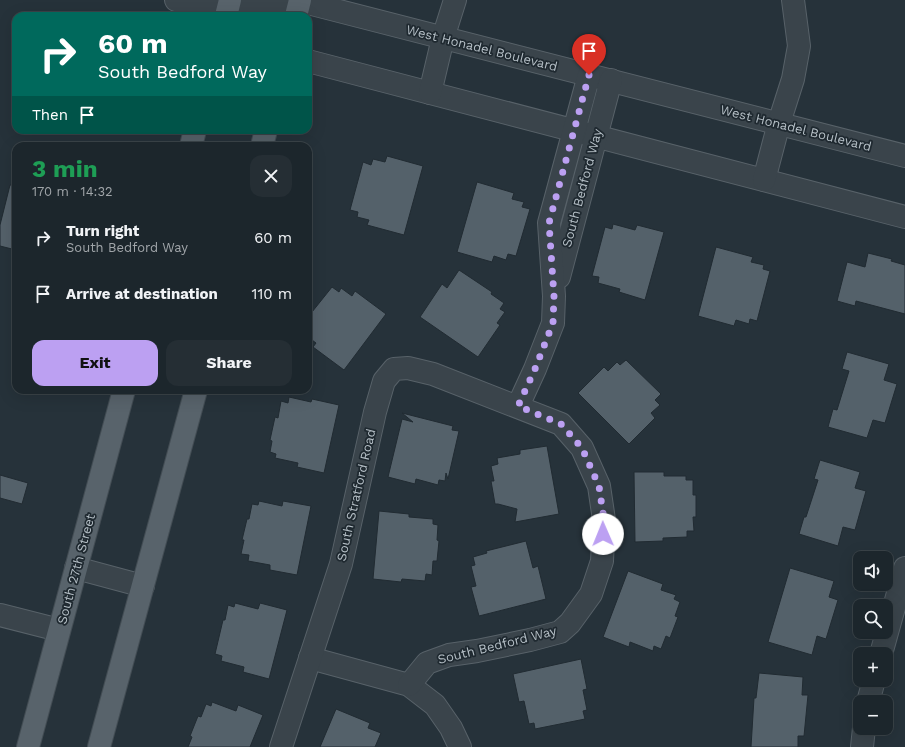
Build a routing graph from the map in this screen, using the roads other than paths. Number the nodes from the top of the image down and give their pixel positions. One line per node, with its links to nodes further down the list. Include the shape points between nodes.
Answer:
1 (176, 0): 5 (street)
2 (455, 0): 6 (street)
3 (793, 0): 11 (street, via 799,46 793,79)
4 (299, 6): 5 (street, West Honadel Boulevard); 6 (street, West Honadel Boulevard)
5 (229, 11)
6 (443, 38): 8 (street, West Honadel Boulevard); 10 (street)
7 (312, 62): 10 (street)
8 (589, 75): 9 (street, West Honadel Boulevard); 12 (street, South Bedford Way)
9 (610, 80): 11 (street, West Honadel Boulevard); 13 (street, South Bedford Way)
10 (430, 93): 12 (street)
11 (779, 123): 14 (street, West Honadel Boulevard); 15 (street)
12 (573, 130): 13 (street); 17 (street, South Bedford Way, via 549,223)
13 (596, 136): 15 (street); 17 (street, South Bedford Way)
14 (905, 156)
15 (764, 180): 16 (street)
16 (905, 217)
17 (554, 296): 20 (street, South Bedford Way, via 553,323)
18 (123, 394): 21 (main road, South 27th Street)
19 (195, 394): 23 (main road)
20 (518, 406): 27 (street, South Stratford Road, via 433,374 408,368 394,369 384,381 341,564); 28 (street, South Bedford Way, via 561,424 582,448 599,486 604,520 602,561 591,594 570,623 560,632 449,655 427,663)
21 (76, 568): 23 (street); 25 (main road, South 27th Street)
22 (905, 568): 26 (street)
23 (143, 586): 31 (main road)
24 (0, 615): 25 (street)
25 (60, 630): 30 (main road, South 27th Street)
26 (883, 647)
27 (310, 658): 28 (street); 32 (street, South Stratford Road)
28 (409, 685): 33 (street, via 435,705)
29 (863, 735): 34 (street)
30 (28, 747)
31 (99, 747)
32 (281, 747)
33 (460, 747)
34 (862, 747)

